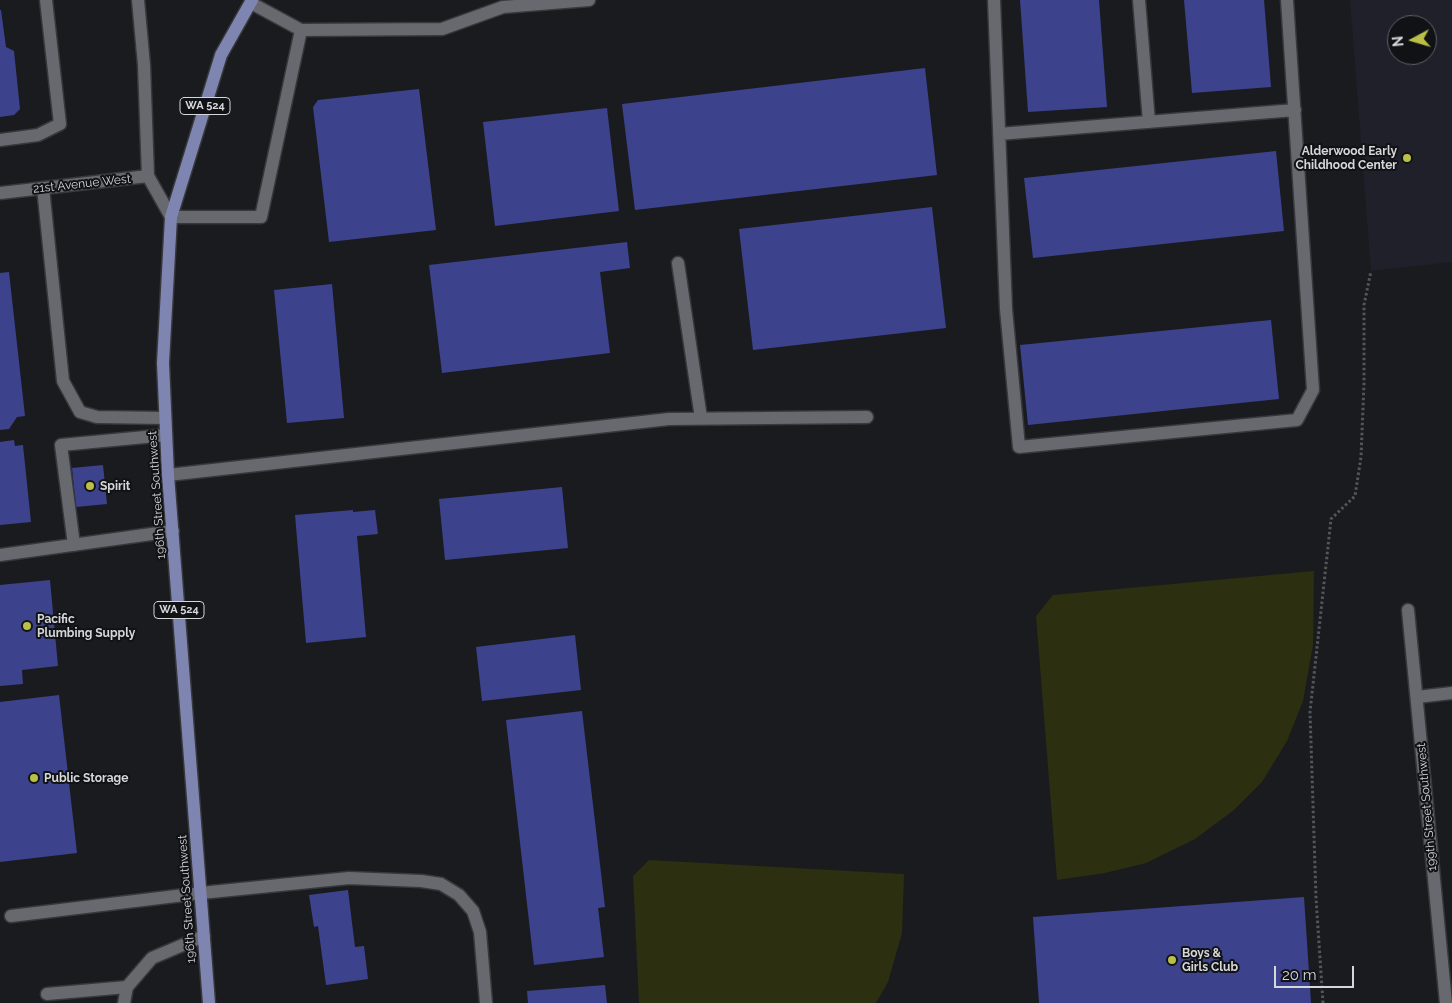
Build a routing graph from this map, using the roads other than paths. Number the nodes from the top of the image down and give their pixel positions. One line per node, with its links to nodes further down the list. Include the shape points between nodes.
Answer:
1 (46, 0): 12 (street, via 60,124 38,135)
2 (138, 0): 13 (street)
3 (589, 0): 8 (street, via 503,7 442,29)
4 (994, 0): 11 (street)
5 (1139, 0): 10 (street)
6 (1287, 0): 9 (street)
7 (251, 1): 8 (street); 16 (main road, 196th Street Southwest / WA 524, via 221,55)
8 (301, 30): 16 (street, via 260,217)
9 (1295, 110): 10 (street); 11 (street, via 1313,390 1298,420 1019,447 1006,309)
10 (1149, 122): 11 (street)
11 (999, 134)
12 (0, 140)
13 (148, 176): 14 (street, 21st Avenue West); 16 (street, 21st Avenue West)
14 (43, 188): 15 (street, 21st Avenue West); 19 (street, via 63,381 80,412 97,417)
15 (0, 193)
16 (170, 216): 19 (main road, 196th Street Southwest / WA 524, via 162,363)
17 (678, 263): 20 (street)
18 (867, 417): 20 (street)
19 (165, 418): 21 (main road, 196th Street Southwest / WA 524)
20 (701, 418): 22 (street)
21 (166, 435): 22 (main road, 196th Street Southwest / WA 524); 24 (street, via 61,445)
22 (168, 475): 23 (main road, 196th Street Southwest / WA 524)
23 (172, 531): 24 (street); 29 (main road, 196th Street Southwest / WA 524)
24 (74, 545): 25 (street)
25 (0, 555)
26 (1408, 610): 28 (street, 199th Street Southwest)
27 (1452, 693): 28 (street)
28 (1417, 697): 37 (street, 199th Street Southwest)
29 (201, 892): 30 (street); 31 (main road, 196th Street Southwest / WA 524); 36 (street, via 349,878 441,884 459,895 473,911 480,932)
30 (11, 916)
31 (204, 936): 32 (street, via 152,958); 35 (main road, 196th Street Southwest / WA 524)
32 (127, 987): 33 (street); 34 (street)
33 (47, 994)
34 (124, 1003)
35 (208, 1003)
36 (486, 1003)
37 (1446, 1003)

